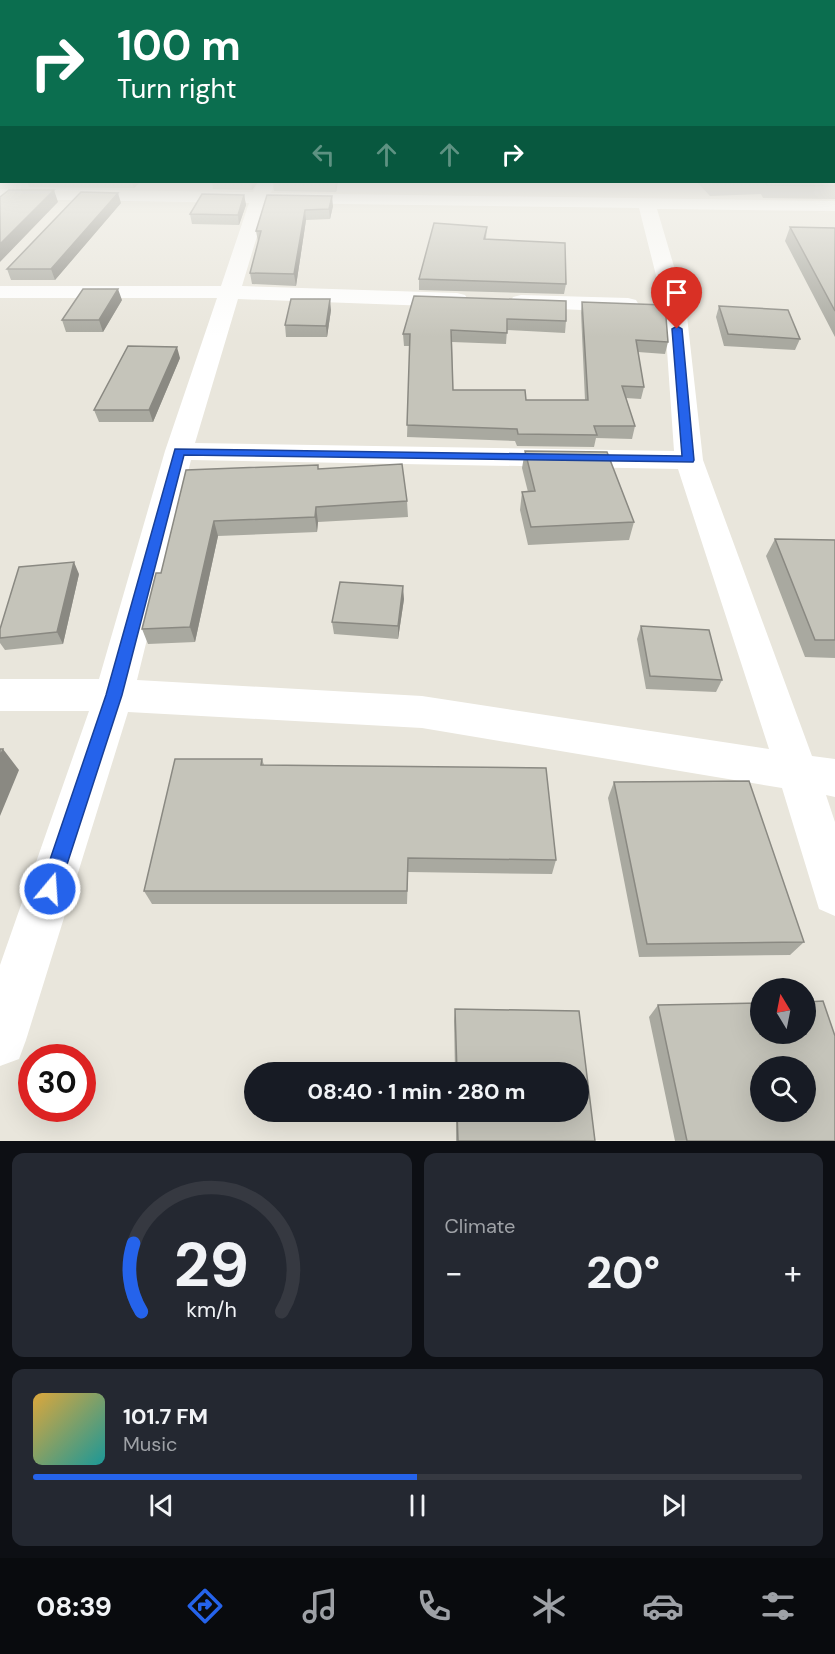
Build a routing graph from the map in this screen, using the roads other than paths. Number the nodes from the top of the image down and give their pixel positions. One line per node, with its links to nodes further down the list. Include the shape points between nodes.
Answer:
1 (250, 230): 4 (street)
2 (654, 230): 7 (street)
3 (0, 292): 4 (street)
4 (230, 292): 5 (street); 8 (street)
5 (481, 301)
6 (504, 301): 7 (street)
7 (675, 307): 9 (street)
8 (179, 452): 9 (street); 11 (street)
9 (688, 460): 12 (street)
10 (0, 695): 11 (street)
11 (114, 695): 12 (street, via 422,712); 14 (street)
12 (817, 776): 13 (street)
13 (835, 893)
14 (0, 1040)

